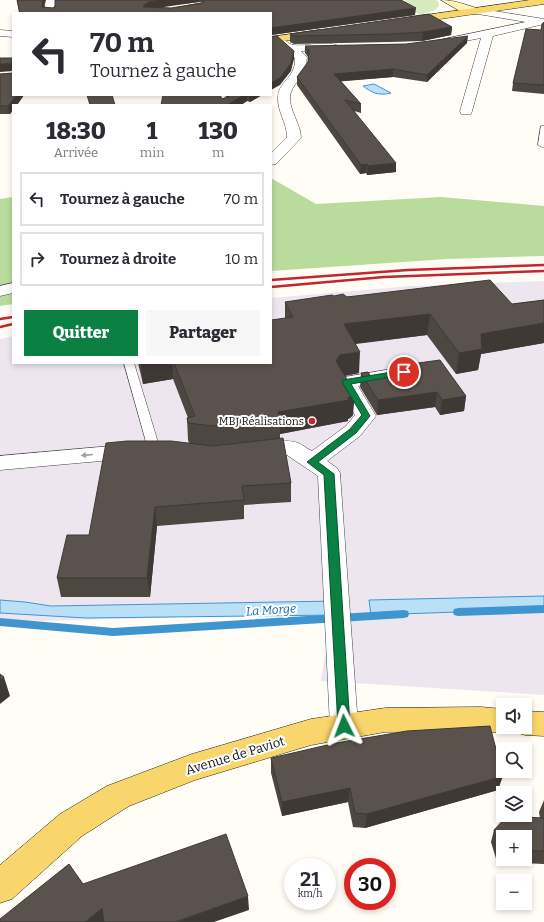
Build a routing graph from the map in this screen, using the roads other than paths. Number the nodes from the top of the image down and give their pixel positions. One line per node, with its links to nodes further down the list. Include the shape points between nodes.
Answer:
1 (51, 0): 7 (street)
2 (446, 0): 6 (main road, via 462,8); 8 (main road)
3 (458, 0): 5 (main road)
4 (544, 1): 5 (main road)
5 (488, 9): 6 (main road)
6 (476, 11): 8 (main road); 9 (street)
7 (49, 12)
8 (443, 16): 10 (main road)
9 (542, 22): 14 (street)
10 (391, 23)
11 (331, 32): 15 (main road)
12 (0, 33): 13 (street)
13 (12, 34)
14 (488, 34): 16 (street); 21 (street)
15 (274, 40): 17 (street)
16 (426, 45)
17 (292, 49): 18 (street); 24 (street, via 301,58 300,69 287,86 284,97 294,138)
18 (345, 49)
19 (222, 96): 20 (lane)
20 (224, 104)
21 (466, 112)
22 (544, 128): 23 (lane)
23 (542, 145)
24 (272, 160)
25 (12, 288): 26 (street)
26 (0, 291)
27 (129, 364): 29 (lane)
28 (433, 368): 33 (street, via 346,382 366,416 353,431)
29 (154, 449): 30 (street); 32 (street, one-way to 32)
30 (176, 452)
31 (237, 454): 33 (street, via 291,448)
32 (0, 462)
33 (312, 462): 37 (street, via 329,474)
34 (496, 720): 37 (main road, Avenue de Paviot, via 481,718 385,720)
35 (532, 723): 36 (main road)
36 (544, 724)
37 (344, 726): 38 (main road, Avenue de Paviot, via 311,732 192,767 118,796 71,826)
38 (0, 887)

